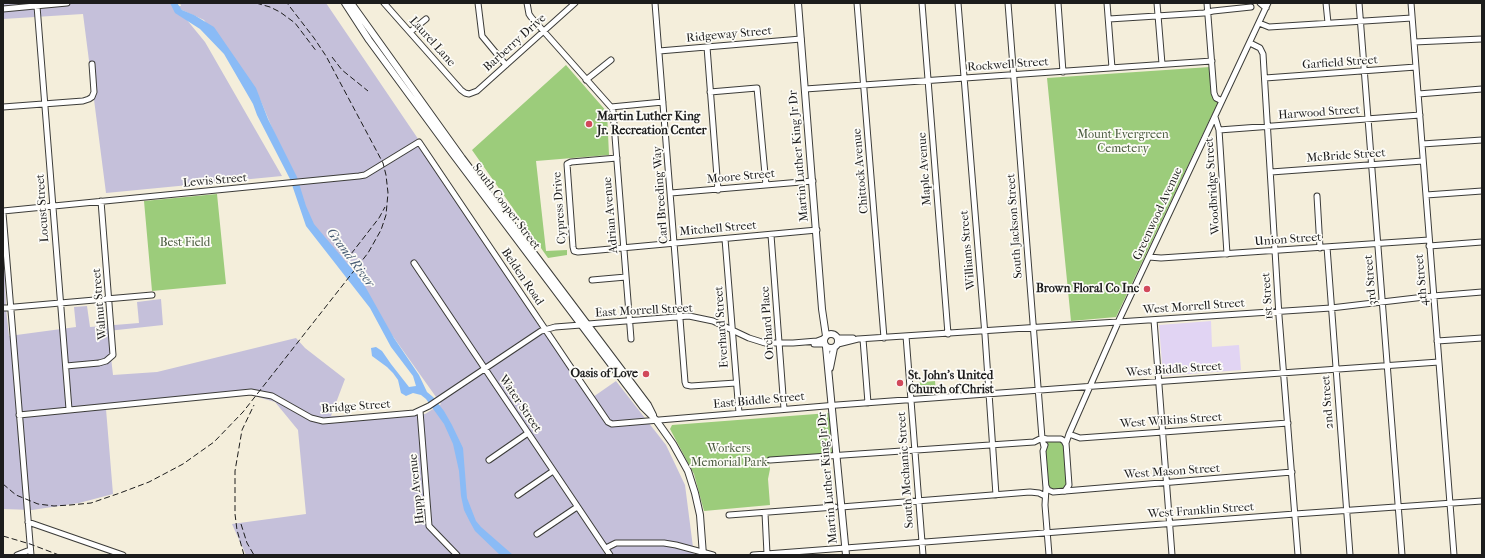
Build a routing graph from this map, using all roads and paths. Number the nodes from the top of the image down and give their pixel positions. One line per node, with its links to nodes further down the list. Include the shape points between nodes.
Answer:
1 (67, 3): 23 (street)
2 (344, 3): 123 (main road, South Cooper Street)
3 (351, 3): 122 (main road, South Cooper Street, via 462,158)
4 (384, 3): 35 (street, Laurel Lane)
5 (478, 3): 46 (street, via 482,36)
6 (527, 3): 34 (street, via 529,14)
7 (575, 3): 34 (street, Barberry Drive)
8 (655, 3): 41 (street, Carl Breeding Way)
9 (798, 3): 36 (main road, Martin Luther King Jr Dr)
10 (857, 3): 56 (street, Chittock Avenue)
11 (922, 3): 55 (street, Maple Avenue)
12 (958, 3): 52 (street, Williams Street)
13 (1008, 3): 51 (street, South Jackson Street)
14 (1058, 3): 50 (street)
15 (1107, 3): 30 (street)
16 (1157, 3): 27 (street)
17 (1207, 3): 26 (street)
18 (1260, 3): 22 (street)
19 (1326, 3): 32 (street)
20 (1360, 3): 31 (street, 3rd Street)
21 (1411, 3): 29 (street, 4th Street)
22 (1266, 5): 33 (street, Greenwood Avenue)
23 (37, 6): 25 (street); 64 (street, Locust Street)
24 (1251, 7): 26 (street)
25 (3, 9)
26 (1208, 12): 27 (street); 43 (street)
27 (1158, 16): 30 (street); 45 (street)
28 (426, 18): 35 (street)
29 (1412, 18): 31 (street); 38 (street, 4th Street)
30 (1109, 19): 48 (street)
31 (1361, 21): 32 (street); 49 (street, 3rd Street)
32 (1328, 23): 33 (street, via 1268,27)
33 (1259, 24): 39 (street, Greenwood Avenue)
34 (543, 31): 46 (street, Barberry Drive); 54 (street)
35 (410, 32): 60 (street, Laurel Lane)
36 (801, 39): 40 (street, Ridgeway Street); 57 (main road, Martin Luther King Jr Dr)
37 (1482, 39): 38 (street)
38 (1414, 42): 47 (street, 4th Street)
39 (1250, 43): 53 (street, 1st Street, via 1262,50); 62 (street, Greenwood Avenue)
40 (707, 47): 41 (street, Ridgeway Street); 59 (street)
41 (659, 51): 63 (street, Carl Breeding Way)
42 (611, 60): 54 (street)
43 (1212, 61): 45 (street, Rockwell Street); 62 (street, via 1215,95)
44 (92, 64): 64 (street, via 92,97 83,101)
45 (1162, 64): 48 (street, Rockwell Street)
46 (506, 65): 60 (street, Barberry Drive, via 477,91)
47 (1416, 67): 49 (street, Garfield Street); 61 (street, 4th Street)
48 (1112, 68): 50 (street, Rockwell Street)
49 (1365, 71): 53 (street, Garfield Street); 69 (street, 3rd Street)
50 (1063, 72): 51 (street, Rockwell Street)
51 (1014, 75): 52 (street, Rockwell Street); 124 (street, South Jackson Street)
52 (964, 78): 55 (street, Rockwell Street); 127 (street, Williams Street)
53 (1264, 78): 70 (street, 1st Street)
54 (586, 80): 66 (street)
55 (928, 80): 56 (street, Rockwell Street); 128 (street, Maple Avenue)
56 (864, 84): 57 (street, Rockwell Street); 130 (street, Chittock Avenue)
57 (805, 89): 79 (main road, Martin Luther King Jr Dr)
58 (1482, 89): 61 (street)
59 (710, 92): 80 (street, via 757,88); 81 (street)
60 (467, 94)
61 (1418, 94): 67 (street, 4th Street)
62 (1222, 101): 68 (street, Greenwood Avenue)
63 (663, 102): 66 (street); 83 (street, Carl Breeding Way)
64 (45, 104): 65 (street); 87 (street, Locust Street)
65 (3, 107)
66 (611, 107): 75 (street, Adrian Avenue)
67 (1420, 115): 69 (street, Harwood Street); 74 (street, 4th Street)
68 (1215, 118): 71 (street, Woodbridge Street); 103 (street, Greenwood Avenue)
69 (1369, 119): 70 (street, Harwood Street); 77 (street, 3rd Street)
70 (1268, 126): 71 (street, Harwood Street); 78 (street, 1st Street)
71 (1219, 130): 102 (street, Woodbridge Street)
72 (1482, 140): 74 (street)
73 (419, 142): 86 (street, Lewis Street, via 365,174 352,177); 125 (street, Belden Road)
74 (1422, 144): 76 (street, 4th Street)
75 (617, 158): 98 (street, Adrian Avenue); 100 (street, Cypress Drive, via 568,163 566,166)
76 (1423, 161): 77 (street, McBride Street); 84 (street, 4th Street)
77 (1372, 165): 78 (street, McBride Street); 95 (street, 3rd Street)
78 (1271, 172): 101 (street, 1st Street)
79 (813, 181): 80 (street, Moore Street); 89 (main road, Martin Luther King Jr Dr)
80 (766, 185): 81 (street, Moore Street)
81 (718, 190): 83 (street, Moore Street)
82 (1482, 191): 84 (street)
83 (671, 193): 94 (street, Carl Breeding Way)
84 (1426, 195): 92 (street, 4th Street)
85 (1317, 196): 99 (street)
86 (101, 201): 87 (street, Lewis Street); 110 (street, Walnut Street)
87 (52, 206): 88 (street, Lewis Street); 112 (street, Locust Street)
88 (3, 212): 113 (street)
89 (816, 230): 90 (street, Mitchell Street); 114 (main road, Martin Luther King Jr Dr)
90 (771, 235): 91 (street, Mitchell Street); 137 (street, Orchard Place)
91 (725, 239): 94 (street, Mitchell Street); 126 (street, Everhard Street)
92 (1429, 240): 95 (street, Union Street); 96 (street, 4th Street)
93 (1482, 242): 96 (street)
94 (674, 243): 98 (street, Mitchell Street); 118 (street, Carl Breeding Way)
95 (1378, 244): 97 (street, Union Street); 111 (street, 3rd Street)
96 (1429, 246): 109 (street, 4th Street)
97 (1327, 247): 99 (street, Union Street); 116 (street, 2nd Street)
98 (624, 248): 100 (street, Mitchell Street); 105 (street, Adrian Avenue)
99 (1320, 248): 101 (street, Union Street)
100 (574, 251)
101 (1276, 251): 102 (street, Union Street); 117 (street, 1st Street)
102 (1227, 254): 103 (street, Union Street)
103 (1149, 257): 121 (street, Greenwood Avenue)
104 (414, 263): 141 (street, Water Street)
105 (626, 277): 106 (street); 120 (street, Adrian Avenue)
106 (592, 280)
107 (1482, 292): 109 (street, West Morrell Street)
108 (152, 295): 110 (street)
109 (1433, 296): 111 (street, West Morrell Street); 136 (street, 4th Street)
110 (109, 298): 112 (street); 140 (street, Walnut Street, via 113,355 106,362)
111 (1382, 302): 116 (street, West Morrell Street); 139 (street, 3rd Street)
112 (60, 303): 113 (street); 140 (street, Locust Street)
113 (10, 307): 115 (street); 157 (street)
114 (823, 307): 134 (main road, Martin Luther King Jr Dr); 135 (main road, Martin Luther King Jr Dr, via 828,326)
115 (3, 308)
116 (1331, 308): 117 (street, West Morrell Street); 142 (street, 2nd Street)
117 (1279, 311): 119 (street, West Morrell Street); 143 (street, 1st Street)
118 (680, 317): 120 (street, East Morrell Street); 126 (street, East Morrell Street, via 705,319); 146 (street, Carl Breeding Way, via 686,385)
119 (1154, 320): 121 (street, West Morrell Street); 145 (street)
120 (629, 321): 122 (street, East Morrell Street); 132 (street, Adrian Avenue)
121 (1119, 322): 124 (street, West Morrell Street); 147 (street, Greenwood Avenue)
122 (588, 324): 123 (main road); 158 (main road, South Cooper Street, via 648,405)
123 (581, 325): 125 (street, Bridge Street); 158 (main road, South Cooper Street, via 643,407)
124 (1033, 328): 127 (street, West Morrell Street); 148 (street, South Jackson Street)
125 (545, 329): 141 (street, Bridge Street); 160 (street, Belden Road)
126 (732, 331): 137 (street, East Morrell Street, via 760,342); 146 (street, Everhard Street)
127 (984, 331): 128 (street, West Morrell Street); 149 (street, Williams Street)
128 (948, 334): 129 (street, West Morrell Street)
129 (906, 336): 130 (street); 150 (street, South Mechanic Street)
130 (884, 338): 133 (street)
131 (1482, 338): 136 (street)
132 (630, 339)
133 (860, 339): 135 (street); 151 (street)
134 (825, 341): 135 (main road, via 829,334); 135 (main road, via 830,349); 137 (street, East Morrell Street); 144 (main road, Martin Luther King Jr Dr)
135 (836, 341): 144 (main road, Martin Luther King Jr Dr)
136 (1437, 341): 138 (street, 4th Street)
137 (780, 344): 153 (street, Orchard Place)
138 (1439, 362): 139 (street, West Biddle Street); 187 (street, 4th Street)
139 (1387, 365): 142 (street, West Biddle Street); 190 (street, 3rd Street)
140 (66, 366): 154 (street, Locust Street)
141 (484, 369): 155 (street, Bridge Street); 162 (street, Water Street)
142 (1336, 369): 143 (street, West Biddle Street); 191 (street, 2nd Street)
143 (1284, 373): 145 (street, West Biddle Street); 159 (street, 1st Street)
144 (829, 376): 152 (main road, Martin Luther King Jr Dr)
145 (1159, 381): 147 (street, West Biddle Street); 161 (street)
146 (736, 383): 156 (street, Everhard Street)
147 (1090, 386): 148 (street, West Biddle Street); 163 (street, Greenwood Avenue)
148 (1038, 390): 149 (street, West Biddle Street); 164 (street, South Jackson Street)
149 (989, 394): 150 (street, West Biddle Street); 167 (street, Williams Street)
150 (911, 400): 151 (street, East Biddle Street); 170 (street, South Mechanic Street)
151 (868, 403): 152 (street, East Biddle Street)
152 (832, 406): 153 (street, East Biddle Street); 171 (main road, Martin Luther King Jr Dr)
153 (784, 409): 156 (street, East Biddle Street)
154 (69, 410): 155 (street, Bridge Street, via 259,392 272,396 310,418 323,421); 157 (street, Bridge Street)
155 (420, 411): 207 (street, Hupp Avenue, via 429,526)
156 (739, 413): 158 (street, East Biddle Street)
157 (18, 415): 195 (street)
158 (656, 420): 160 (street, East Biddle Street); 203 (main road, South Cooper Street, via 677,450 692,484 700,516)
159 (1288, 422): 161 (street, West Wilkins Street); 175 (street, 1st Street)
160 (609, 423)
161 (1163, 432): 163 (street, West Wilkins Street, via 1080,438); 176 (street)
162 (528, 433): 172 (street); 174 (street, Water Street)
163 (1069, 434): 166 (street); 168 (street, Greenwood Avenue)
164 (1042, 438): 165 (street); 167 (street, via 1034,442); 169 (street, South Jackson Street)
165 (1052, 439): 166 (street); 169 (street)
166 (1059, 439): 168 (street)
167 (992, 445): 170 (street); 183 (street, Williams Street)
168 (1066, 445): 178 (street, Greenwood Avenue)
169 (1044, 446): 177 (street, South Jackson Street)
170 (915, 451): 171 (street); 185 (street, South Mechanic Street)
171 (837, 456): 173 (street); 189 (main road, Martin Luther King Jr Dr)
172 (489, 460)
173 (770, 460)
174 (553, 471): 182 (street); 188 (street, Water Street)
175 (1292, 472): 176 (street, West Mason Street); 193 (street, 1st Street)
176 (1167, 482): 179 (street, West Mason Street); 196 (street)
177 (1046, 486): 181 (street); 184 (street, South Jackson Street)
178 (1069, 486): 179 (street); 180 (street)
179 (1074, 490): 180 (street, West Mason Street)
180 (1065, 491): 181 (street, West Mason Street)
181 (1053, 492): 184 (street, West Mason Street)
182 (518, 495)
183 (996, 495): 184 (street, via 1035,492); 185 (street)
184 (1045, 496): 197 (street, South Jackson Street)
185 (919, 501): 189 (street); 199 (street, South Mechanic Street)
186 (1482, 501): 187 (street, West Franklin Street)
187 (1450, 504): 190 (street, West Franklin Street); 217 (street, 4th Street)
188 (577, 507): 198 (street); 200 (street, Water Street)
189 (838, 507): 192 (street); 202 (main road, Martin Luther King Jr Dr)
190 (1398, 507): 191 (street, West Franklin Street); 216 (street, 3rd Street)
191 (1347, 511): 193 (street, West Franklin Street); 215 (street, 2nd Street)
192 (765, 512): 194 (street); 204 (street)
193 (1295, 514): 196 (street, West Franklin Street); 214 (street, 1st Street)
194 (729, 515)
195 (28, 522): 201 (street); 206 (street)
196 (1170, 523): 197 (street, West Franklin Street); 213 (street)
197 (1047, 533): 199 (street, West Franklin Street); 212 (street, South Jackson Street)
198 (537, 534)
199 (922, 542): 202 (street, West Franklin Street); 211 (street, South Mechanic Street)
200 (606, 548): 203 (street, via 614,544 655,543 676,545); 208 (street, Water Street)
201 (30, 552): 205 (street)
202 (846, 552): 204 (street, West Franklin Street)
203 (703, 554): 209 (street)
204 (767, 554): 210 (street, West Franklin Street)
205 (17, 555)
206 (124, 555)
207 (457, 555)
208 (610, 555)
209 (713, 555)
210 (753, 555)
211 (923, 555)
212 (1048, 555)
213 (1172, 555)
214 (1298, 555)
215 (1350, 555)
216 (1402, 555)
217 (1454, 555)

